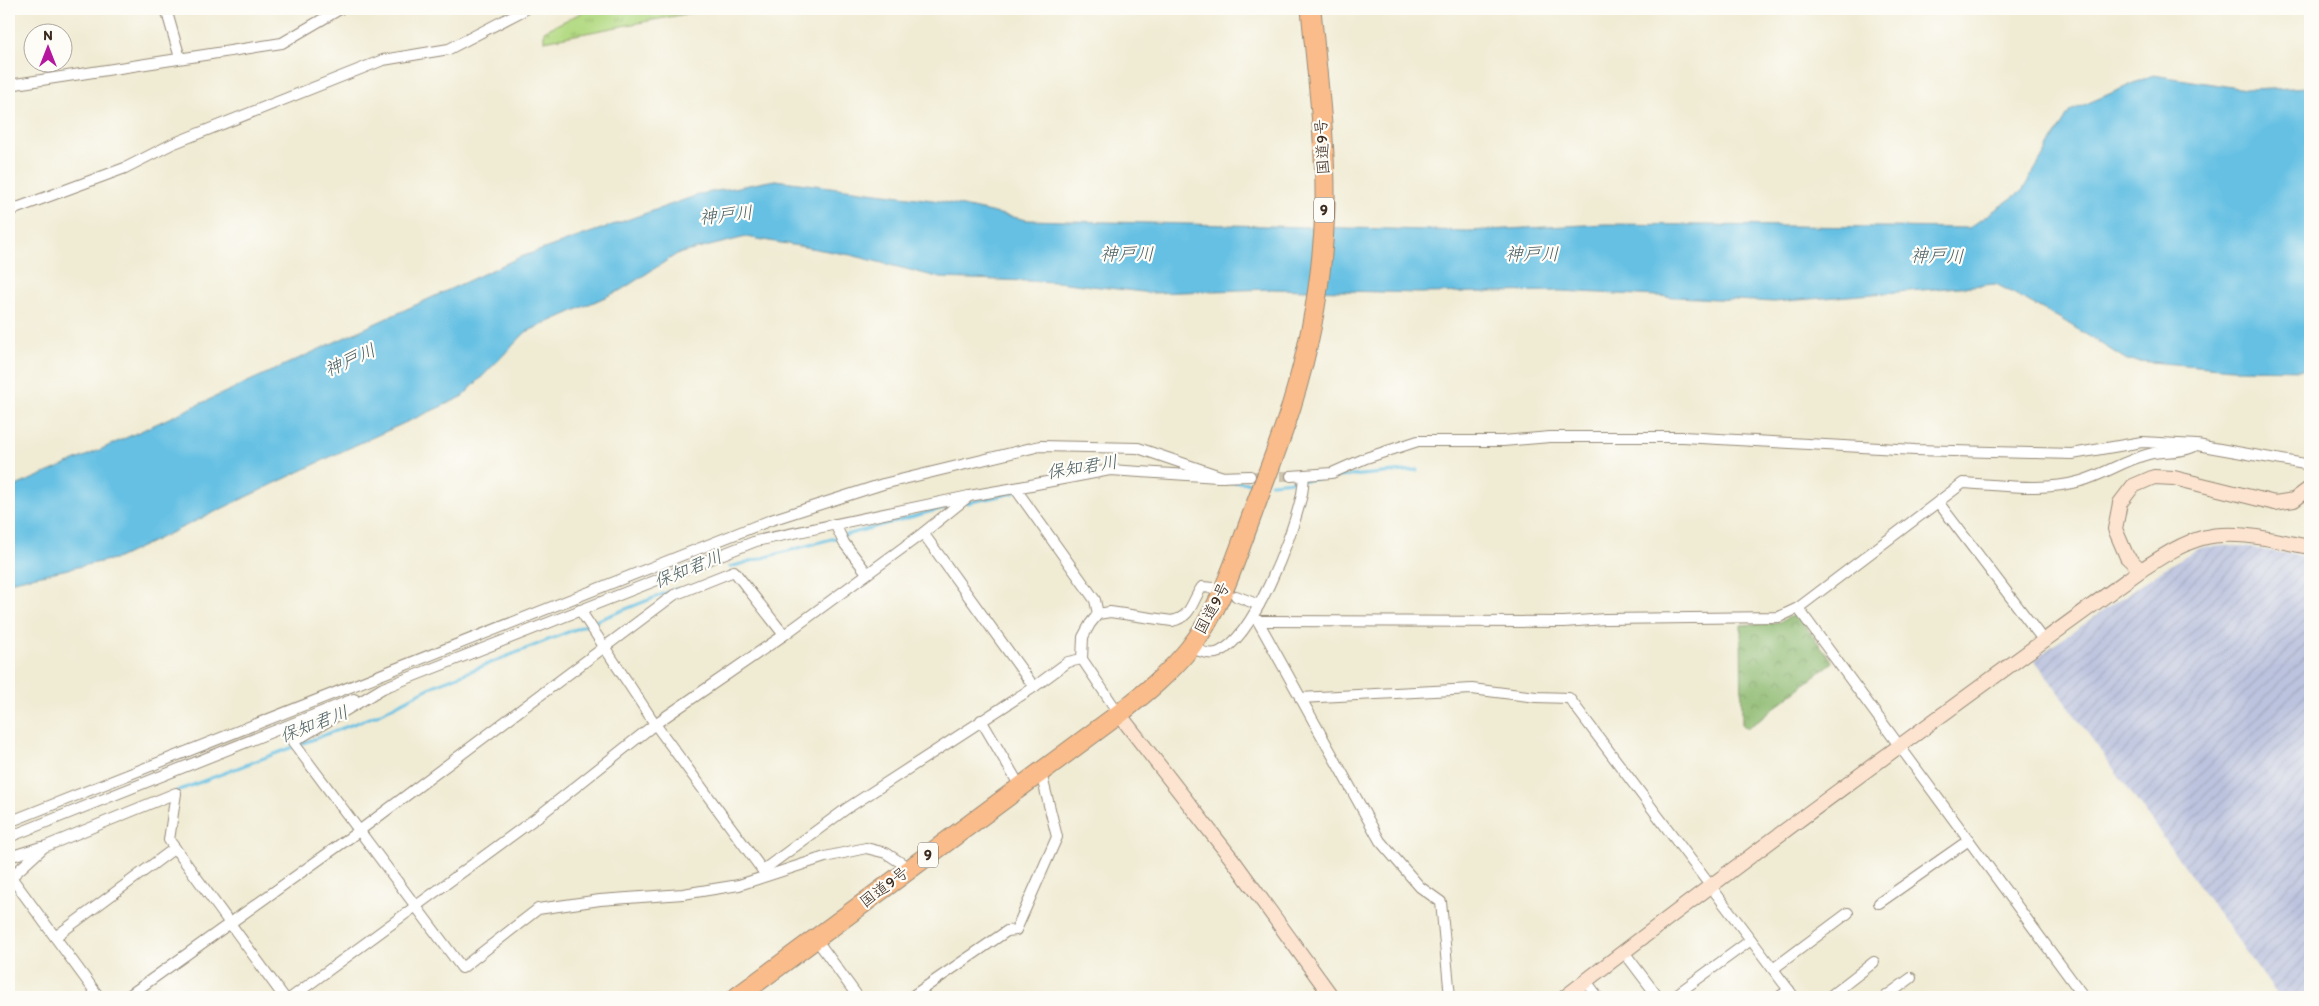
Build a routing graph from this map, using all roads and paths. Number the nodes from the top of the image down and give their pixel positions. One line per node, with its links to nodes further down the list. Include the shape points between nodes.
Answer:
1 (166, 9): 5 (street)
2 (340, 9): 5 (street, via 282,44)
3 (526, 9): 7 (street, via 448,49 383,60 172,144 125,168)
4 (1311, 9): 33 (highway, 国道9号 / 9, via 1322,135 1324,208 1315,305 1291,408 1214,610)
5 (180, 58): 6 (street)
6 (9, 85)
7 (9, 211)
8 (2197, 445): 9 (street); 12 (street, via 2142,442 2072,454 1915,450 1683,437 1418,441 1332,473); 17 (street, via 2180,452 2151,453 2082,481 2043,487 1963,483)
9 (2310, 465)
10 (1250, 476): 13 (street)
11 (1290, 476): 12 (street)
12 (1304, 476): 25 (street, via 1301,500 1287,544)
13 (1223, 477): 14 (street, via 1110,470); 44 (street, via 1138,448 1040,446 883,484 761,523)
14 (1015, 488): 16 (street); 28 (street, via 1095,600)
15 (2310, 488): 21 (street, via 2294,500 2275,503 2174,478 2154,477 2132,486 2120,503 2114,529 2128,557)
16 (969, 496): 18 (street); 19 (street)
17 (1938, 502): 26 (street); 31 (street)
18 (835, 524): 22 (street, via 844,543); 27 (street, via 756,541)
19 (923, 533): 22 (street); 36 (street)
20 (2310, 547): 21 (street, via 2232,535 2203,537 2180,546)
21 (2141, 570): 31 (street)
22 (867, 574): 30 (street)
23 (1214, 588): 28 (street, via 1202,587 1188,614 1172,622 1110,612)
24 (1236, 596): 25 (street)
25 (1259, 605): 29 (street)
26 (1798, 608): 29 (street, via 1779,617 1564,622); 41 (street)
27 (580, 610): 32 (street); 35 (street)
28 (1098, 614): 34 (street, via 1083,637)
29 (1256, 619): 33 (street, via 1219,652 1209,654); 37 (street)
30 (784, 635): 32 (street, via 734,571 674,595); 40 (street)
31 (2044, 640): 41 (street)
32 (604, 648): 40 (street); 45 (street)
33 (1190, 648): 38 (highway, 国道9号 / 9, via 1170,671)
34 (1082, 659): 36 (street, via 1068,662); 38 (street)
35 (383, 688): 45 (street, via 293,742); 46 (street)
36 (1034, 688): 39 (street)
37 (1300, 698): 54 (street, via 1472,689 1569,698); 77 (street, via 1380,841 1420,887 1441,902)
38 (1119, 714): 42 (highway, 国道9号 / 9); 76 (street, via 1235,862)
39 (981, 720): 43 (street); 52 (street, via 846,809)
40 (655, 724): 52 (street); 56 (street)
41 (1900, 745): 47 (street); 54 (street)
42 (1041, 773): 43 (highway, 国道9号 / 9); 75 (street, via 1057,837 1016,930 1007,931)
43 (1021, 788): 51 (highway, 国道9号 / 9)
44 (9, 822)
45 (359, 831): 56 (street); 58 (street)
46 (9, 837)
47 (1969, 840): 55 (street); 68 (street)
48 (44, 847): 49 (street, via 176,793 169,840); 50 (street); 53 (street)
49 (175, 848): 58 (street); 59 (street)
50 (9, 857)
51 (910, 868): 52 (street, via 886,853 866,848); 60 (highway, 国道9号 / 9)
52 (765, 874): 56 (street, via 739,885 683,894 600,900 538,909 462,968)
53 (10, 878): 59 (street)
54 (1710, 885): 61 (street); 62 (street)
55 (1879, 903)
56 (416, 907): 72 (street)
57 (1848, 913): 64 (street)
58 (231, 923): 70 (street); 71 (street)
59 (55, 936): 69 (street)
60 (816, 939): 73 (highway, 国道9号 / 9); 74 (street)
61 (1751, 940): 64 (street); 81 (street)
62 (1624, 952): 66 (street); 80 (street)
63 (1874, 962): 83 (street)
64 (1773, 970): 67 (street)
65 (1910, 978): 84 (street)
66 (1586, 981): 78 (street); 79 (street)
67 (1792, 994): 82 (street)
68 (2079, 995)
69 (99, 997)
70 (127, 997)
71 (284, 997)
72 (292, 997)
73 (737, 997)
74 (858, 997)
75 (911, 997)
76 (1332, 997)
77 (1450, 997)
78 (1565, 997)
79 (1598, 997)
80 (1658, 997)
81 (1672, 997)
82 (1779, 997)
83 (1829, 997)
84 (1885, 997)

